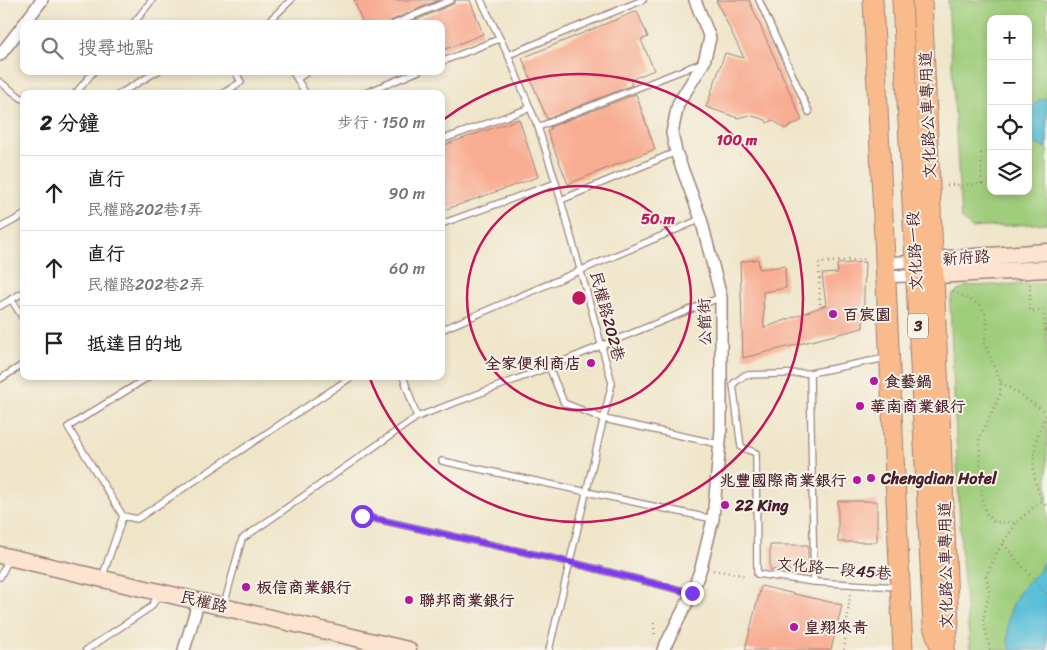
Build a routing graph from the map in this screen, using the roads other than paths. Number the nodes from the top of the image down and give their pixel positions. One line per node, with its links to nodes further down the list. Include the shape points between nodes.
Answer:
1 (42, 0): 12 (street)
2 (152, 0): 13 (lane)
3 (291, 0): 14 (lane)
4 (451, 0): 15 (lane)
5 (481, 0): 17 (lane, 民權路202巷)
6 (644, 0): 19 (lane)
7 (695, 0): 21 (street, 公館街, via 710,38)
8 (759, 0): 37 (lane)
9 (873, 0): 48 (main road, 文化路一段 / 3)
10 (902, 0): 49 (main road, 文化路一段 / 3)
11 (922, 0): 49 (main road, 文化路公車專用道 / 3)
12 (27, 20)
13 (135, 20)
14 (270, 20)
15 (404, 20)
16 (20, 29): 18 (street)
17 (499, 39): 19 (lane, 民權路202巷); 20 (lane)
18 (0, 55)
19 (508, 55): 36 (lane, 民權路202巷)
20 (445, 60)
21 (704, 62): 38 (lane); 40 (street, 公館街, via 678,104 672,133)
22 (91, 75): 30 (lane)
23 (151, 75): 31 (lane)
24 (237, 75): 32 (lane, via 241,82)
25 (294, 75): 28 (lane)
26 (302, 75): 28 (lane)
27 (409, 75): 34 (lane)
28 (297, 79): 33 (lane)
29 (0, 82): 35 (lane)
30 (78, 90)
31 (126, 90)
32 (228, 90)
33 (304, 90)
34 (373, 90)
35 (20, 97)
36 (530, 108): 38 (lane, 民權路202巷); 39 (lane)
37 (809, 112)
38 (538, 127): 41 (lane, 民權路202巷)
39 (445, 139)
40 (676, 152): 42 (lane); 44 (street, 公館街)
41 (556, 183): 42 (lane, 民權路202巷); 45 (lane)
42 (561, 200): 51 (lane, 民權路202巷)
43 (20, 217): 46 (lane)
44 (701, 219): 51 (lane); 53 (street, 公館街)
45 (445, 223)
46 (0, 228)
47 (1047, 252): 49 (main road, 新府路)
48 (879, 266): 49 (street, 新府路); 59 (main road, 文化路一段 / 3)
49 (924, 268): 50 (main road, 新府路); 91 (main road, 文化路公車專用道 / 3, via 948,625)
50 (1047, 269)
51 (582, 271): 57 (lane); 58 (lane, 民權路202巷)
52 (20, 294): 54 (lane)
53 (721, 297): 58 (lane); 69 (street, 公館街)
54 (11, 299): 55 (lane); 56 (lane)
55 (0, 306)
56 (20, 314)
57 (445, 328)
58 (601, 346): 61 (lane); 68 (lane, 民權路202巷, via 612,383)
59 (890, 358): 62 (lane); 80 (main road, 文化路一段 / 3)
60 (20, 366): 63 (lane)
61 (549, 367): 67 (lane); 68 (lane, via 564,404)
62 (810, 373): 79 (lane); 79 (lane, 文化路一段45巷, via 745,375 733,384 741,447 756,452 757,574)
63 (0, 379)
64 (143, 380): 72 (lane, via 68,426)
65 (347, 380): 72 (lane, via 137,519)
66 (404, 380): 67 (lane)
67 (418, 417): 84 (lane, via 242,539)
68 (604, 419): 69 (lane); 71 (lane, 民權路202巷)
69 (720, 444): 74 (street, 公館街)
70 (442, 461): 71 (lane)
71 (586, 491): 74 (lane); 76 (lane, 民權路202巷)
72 (123, 516): 78 (lane)
73 (362, 516): 76 (lane)
74 (713, 519): 82 (street, 公館街)
75 (5, 556): 77 (lane); 78 (main road, 民權路)
76 (569, 562): 82 (lane); 88 (lane, 民權路202巷)
77 (0, 577)
78 (101, 580): 81 (main road, 民權路)
79 (814, 582): 80 (lane, 文化路一段45巷)
80 (900, 587): 90 (main road, 文化路一段 / 3)
81 (161, 591): 83 (main road, 民權路); 85 (lane, via 151,607)
82 (692, 593): 89 (street, 公館街)
83 (199, 600): 84 (main road, 民權路); 86 (street)
84 (224, 606): 87 (main road, 民權路)
85 (86, 650)
86 (184, 650)
87 (408, 650)
88 (549, 650)
89 (663, 650)
90 (903, 650)
91 (942, 650)

